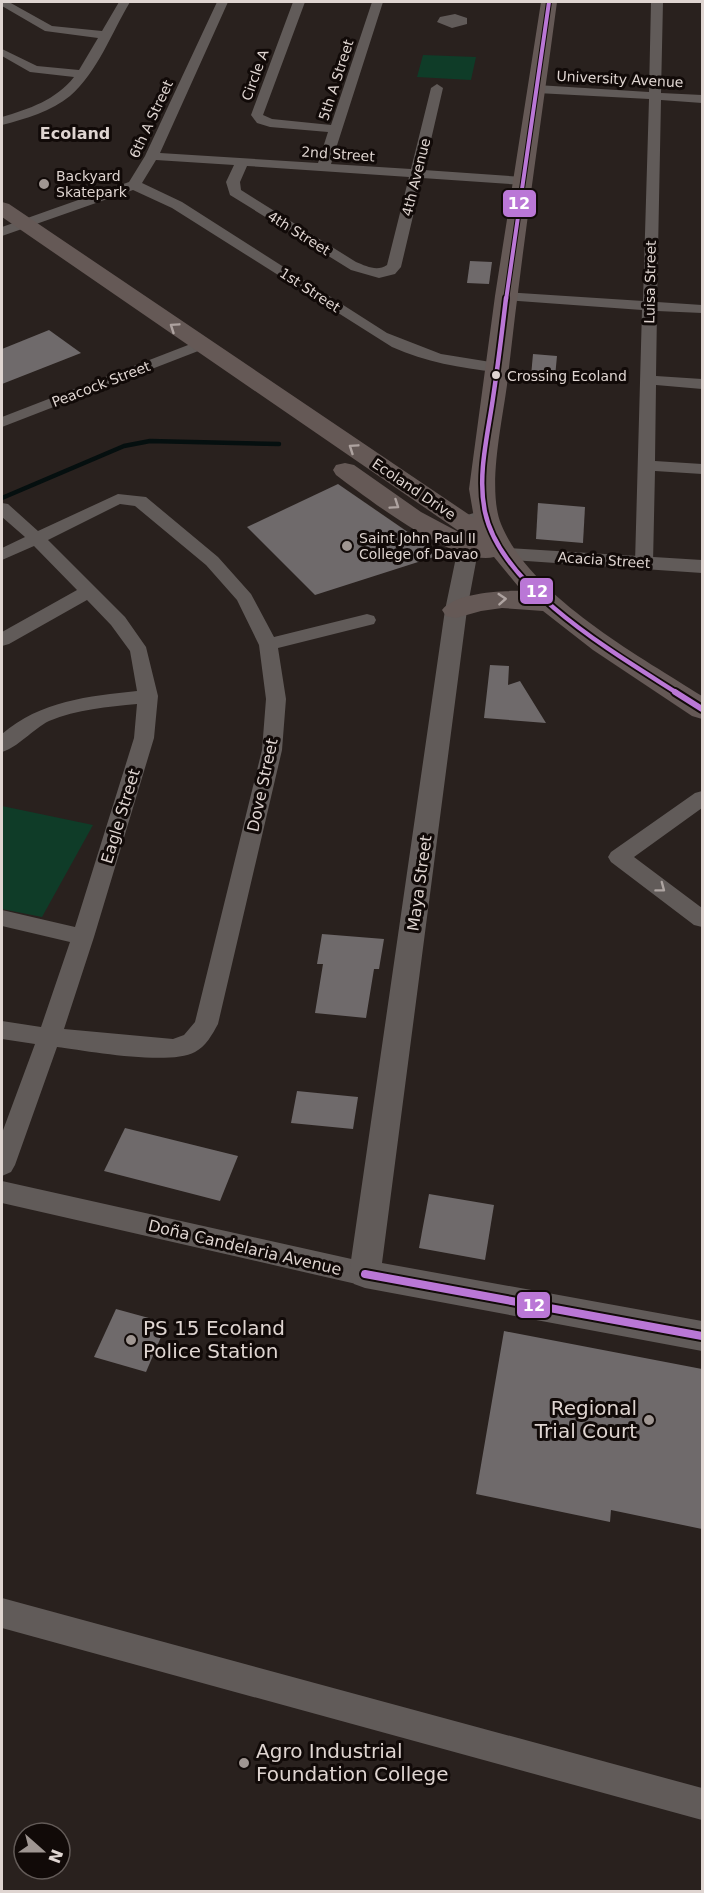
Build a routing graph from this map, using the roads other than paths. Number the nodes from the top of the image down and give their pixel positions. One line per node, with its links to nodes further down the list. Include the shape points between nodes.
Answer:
1 (2, 2): 8 (street, via 49,28)
2 (124, 2): 8 (street)
3 (222, 2): 17 (street, 6th A Street)
4 (299, 2): 16 (street, Circle A, via 256,115 270,123)
5 (378, 2): 16 (street, 5th A Street)
6 (549, 2): 12 (main road)
7 (657, 2): 13 (street, Luisa Street)
8 (104, 35): 10 (street)
9 (2, 52): 10 (street, via 34,69)
10 (81, 74): 15 (street, via 58,98)
11 (437, 88): 20 (street, 4th Avenue)
12 (537, 89): 13 (street, University Avenue); 21 (main road)
13 (654, 96): 14 (street, University Avenue); 28 (street, Luisa Street)
14 (702, 99)
15 (3, 119)
16 (336, 129): 19 (street, 5th A Street)
17 (152, 156): 18 (street, 2nd Street); 22 (street, 6th A Street)
18 (242, 162): 19 (street, 2nd Street); 26 (street, 4th Street, via 232,183 235,192 351,265 381,274)
19 (323, 168): 20 (street, 2nd Street)
20 (416, 174): 21 (street, 2nd Street); 26 (street, 4th Avenue)
21 (523, 181): 27 (main road)
22 (134, 185): 24 (street); 33 (street, 1st Street, via 177,205 405,348 443,360)
23 (2, 208): 24 (main road, Ecoland Drive)
24 (25, 225): 25 (street); 32 (main road, Ecoland Drive, one-way to 24)
25 (2, 232): 30 (main road)
26 (394, 267)
27 (506, 296): 28 (street); 33 (main road)
28 (649, 305): 29 (street); 34 (street, Luisa Street)
29 (702, 309)
30 (120, 315)
31 (167, 348): 32 (main road, Ecoland Drive); 36 (street, Peacock Street)
32 (199, 357): 42 (main road, Ecoland Drive, one-way to 32)
33 (497, 367): 40 (main road)
34 (648, 380): 35 (street); 38 (street, Luisa Street)
35 (702, 384)
36 (2, 423)
37 (323, 455): 42 (main road, Ecoland Drive, one-way to 42, via 436,532)
38 (646, 465): 39 (street); 46 (street, Luisa Street)
39 (702, 469)
40 (482, 495): 42 (street, Maya Street); 44 (main road, via 488,521)
41 (2, 508): 43 (street, Eagle Street)
42 (469, 537): 44 (main road, Ecoland Drive); 50 (street, Maya Street)
43 (36, 538): 45 (street, Dove Street); 48 (street, Eagle Street); 53 (street, Dove Street, via 118,499 140,501 212,561 245,598)
44 (506, 554): 46 (street, Acacia Street); 49 (main road)
45 (2, 555)
46 (644, 563): 47 (street, Acacia Street)
47 (702, 567)
48 (90, 591): 52 (street); 54 (street, Eagle Street, via 139,651)
49 (548, 603): 50 (main road, one-way to 49, via 504,598); 55 (main road)
50 (456, 610): 65 (street, Maya Street)
51 (367, 620): 53 (street)
52 (2, 640)
53 (268, 645): 62 (street, Dove Street, via 276,699 272,750 206,1024 194,1040 180,1048)
54 (148, 696): 56 (street, via 74,705 48,713); 60 (street, Eagle Street, via 144,738)
55 (702, 709)
56 (2, 745)
57 (702, 798): 59 (street, one-way to 59, via 619,857)
58 (2, 918): 60 (street)
59 (702, 919)
60 (83, 937): 62 (street, Eagle Street)
61 (2, 1030): 62 (street, Dove Street)
62 (49, 1038): 63 (street, Eagle Street)
63 (2, 1165)
64 (2, 1192): 65 (street, Doña Candelaria Avenue)
65 (365, 1274): 66 (street, Doña Candelaria Avenue)
66 (702, 1336)
67 (2, 1613): 68 (street)
68 (702, 1804)

